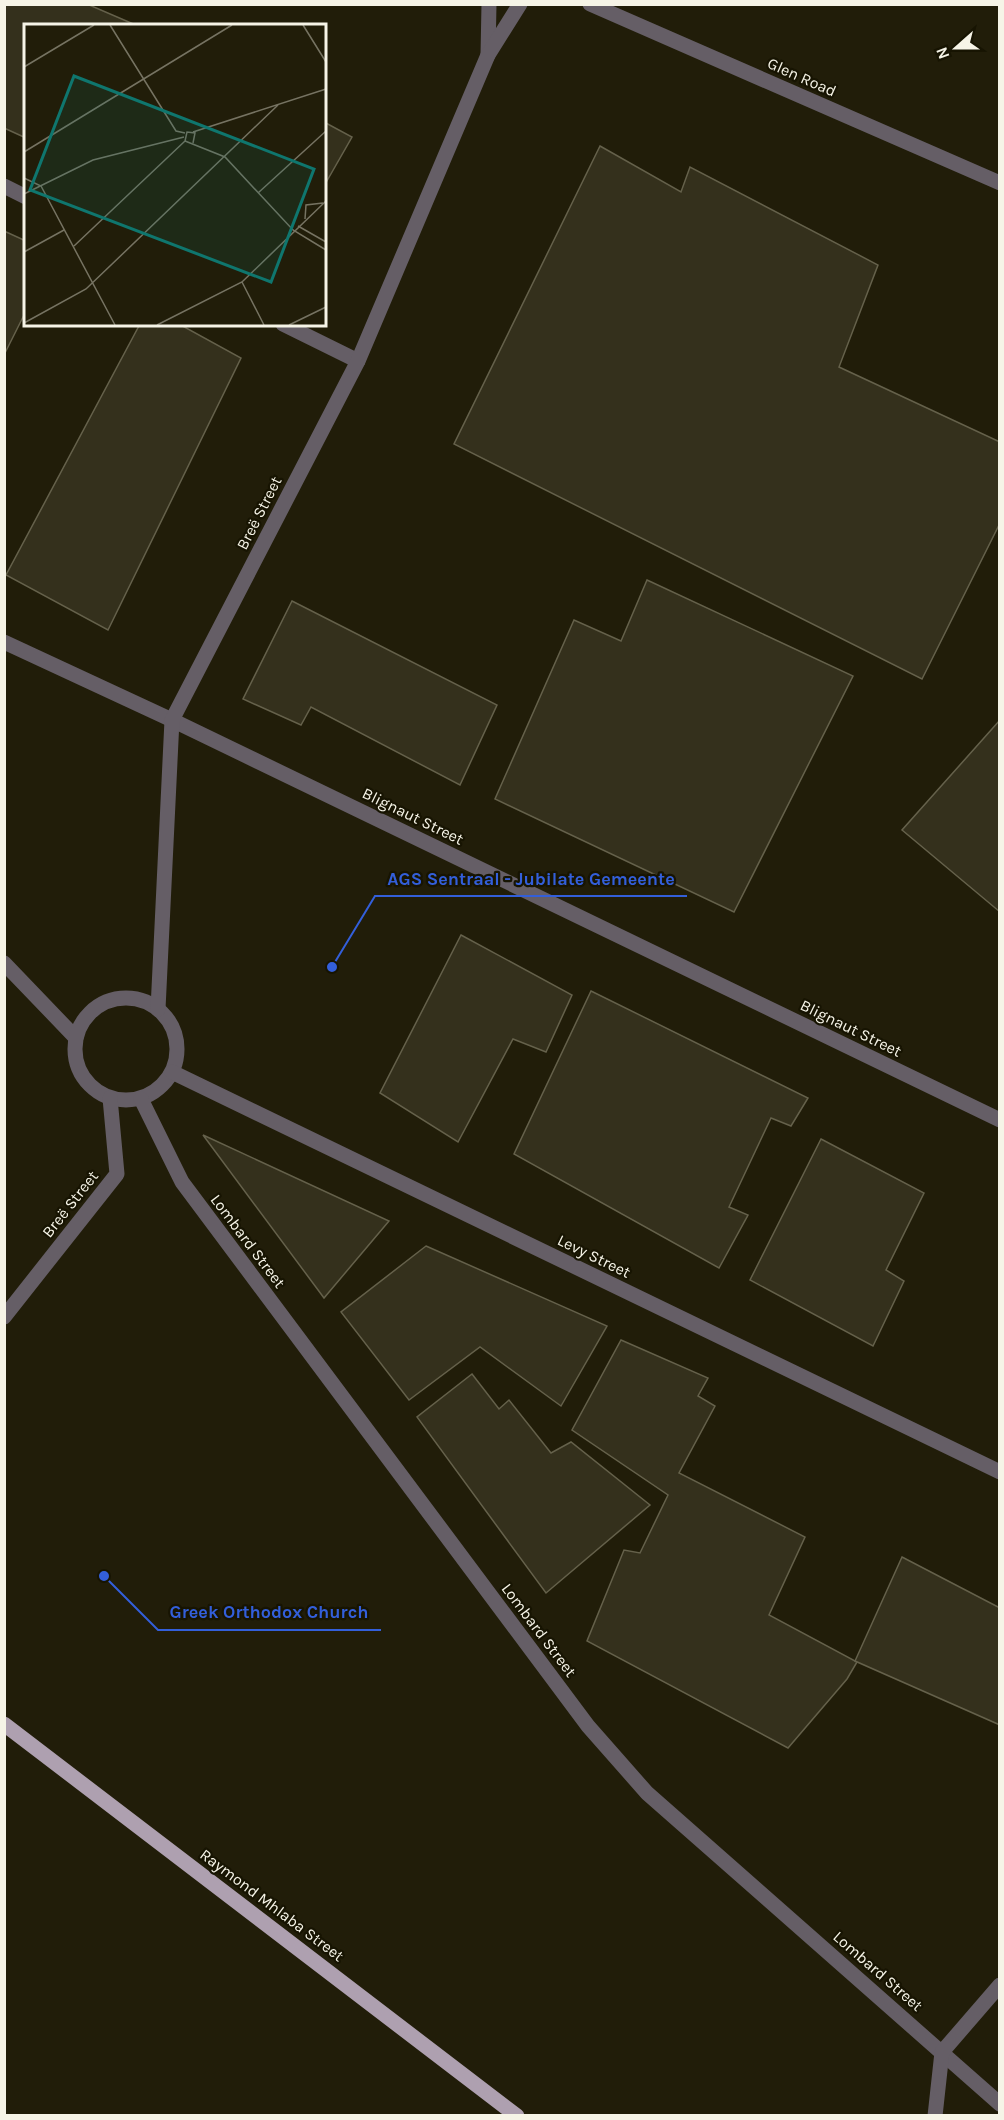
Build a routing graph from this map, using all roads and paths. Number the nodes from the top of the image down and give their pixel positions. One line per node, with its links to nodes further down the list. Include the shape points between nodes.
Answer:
1 (489, 4): 4 (street, Breë Street)
2 (520, 4): 4 (street, Breë Street)
3 (590, 4): 5 (street, Glen Road)
4 (488, 55): 9 (street, Breë Street)
5 (999, 183)
6 (4, 186): 7 (street)
7 (24, 196)
8 (287, 326): 9 (street)
9 (358, 361): 11 (street, Breë Street)
10 (4, 642): 11 (street, Blignaut Street)
11 (172, 720): 13 (street, Breë Street); 18 (street, Blignaut Street)
12 (4, 963): 14 (street)
13 (158, 1009): 14 (street, via 143,1000 107,1001 92,1010); 15 (street, via 170,1022 176,1038)
14 (76, 1038): 16 (street, via 75,1059 82,1076 94,1090)
15 (172, 1072): 17 (street, via 160,1089); 20 (street, Levy Street)
16 (110, 1098): 17 (street); 19 (street, Breë Street, via 117,1174)
17 (141, 1099): 23 (street, Lombard Street, via 182,1182 588,1726 647,1793)
18 (999, 1120)
19 (4, 1317)
20 (999, 1472)
21 (4, 1724): 25 (main road, Raymond Mhlaba Street)
22 (999, 1985): 23 (street)
23 (942, 2052): 24 (street, Lombard Street); 26 (street)
24 (999, 2104)
25 (517, 2115)
26 (935, 2115)

